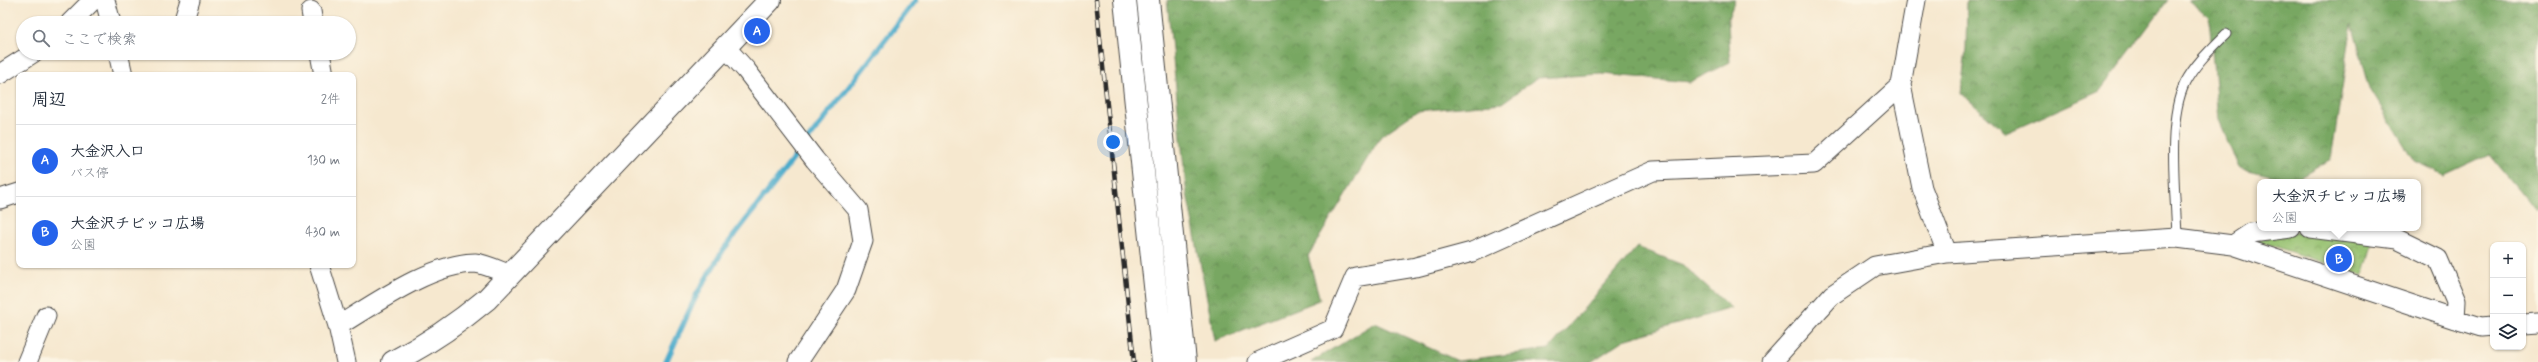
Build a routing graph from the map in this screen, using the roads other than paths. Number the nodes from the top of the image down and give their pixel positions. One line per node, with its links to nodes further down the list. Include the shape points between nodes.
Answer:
1 (93, 0): 8 (street)
2 (105, 0): 9 (street)
3 (190, 0): 10 (street)
4 (770, 0): 12 (street)
5 (1125, 0): 39 (street)
6 (1148, 0): 40 (street)
7 (1916, 0): 19 (street)
8 (77, 16)
9 (109, 16)
10 (185, 16)
11 (2226, 34): 24 (lane, via 2199,62 2185,84 2177,107 2174,148)
12 (726, 48): 28 (street); 38 (street, via 858,210 863,241 846,290)
13 (22, 60): 18 (street)
14 (120, 60): 16 (street)
15 (321, 60): 17 (street)
16 (122, 72)
17 (323, 72)
18 (0, 74)
19 (1901, 85): 26 (street, via 1922,188); 41 (street, via 1814,164 1653,171 1472,252 1416,267 1355,277 1333,329)
20 (16, 194): 21 (street)
21 (0, 199)
22 (2267, 231): 25 (street, via 2251,233)
23 (2336, 231): 30 (street, via 2397,238 2438,259 2456,301)
24 (2177, 238): 25 (street); 26 (street)
25 (2233, 245): 30 (street)
26 (1947, 253): 42 (street, via 1875,266 1832,295)
27 (320, 268): 33 (street)
28 (510, 275): 33 (street, via 476,263 447,269 416,280); 37 (street, via 454,327)
29 (46, 316): 35 (street)
30 (2455, 319): 34 (street, via 2481,327)
31 (2538, 323): 32 (street)
32 (2526, 324)
33 (338, 326): 36 (street)
34 (2490, 326)
35 (27, 362)
36 (346, 362)
37 (392, 362)
38 (798, 362)
39 (1163, 362)
40 (1185, 362)
41 (1258, 362)
42 (1772, 362)

